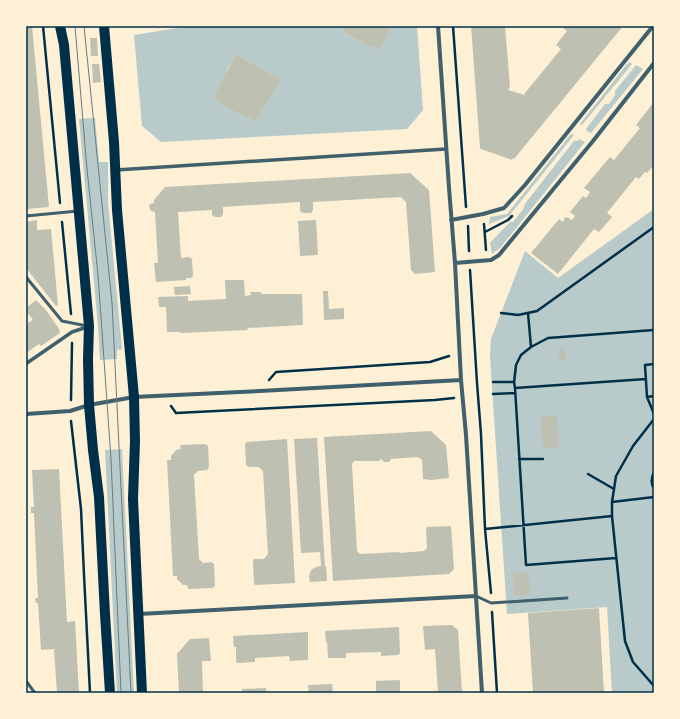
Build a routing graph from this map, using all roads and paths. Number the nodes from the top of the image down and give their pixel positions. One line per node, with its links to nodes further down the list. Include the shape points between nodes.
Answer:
1 (43, 26): 11 (path)
2 (60, 26): 10 (main road, via 65,53)
3 (104, 26): 9 (main road)
4 (438, 26): 8 (street)
5 (453, 26): 13 (path)
6 (653, 26): 13 (street, via 504,208)
7 (654, 64): 19 (street, via 499,255 491,260)
8 (446, 149): 9 (street); 15 (street)
9 (115, 170): 42 (main road)
10 (80, 211): 11 (lane); 25 (main road)
11 (61, 213): 12 (lane); 24 (path)
12 (26, 216)
13 (467, 217): 15 (street); 17 (path)
14 (484, 218): 18 (path)
15 (452, 220): 19 (street)
16 (654, 227): 23 (path, via 537,311)
17 (469, 250)
18 (487, 255)
19 (455, 263): 29 (street)
20 (470, 273): 65 (path)
21 (26, 277): 25 (lane, via 62,321)
22 (501, 313): 23 (path)
23 (528, 313): 28 (path)
24 (72, 319)
25 (89, 326): 30 (street, via 72,332); 46 (main road)
26 (654, 330): 28 (path, via 548,338)
27 (72, 343): 45 (path)
28 (531, 347): 35 (path, via 516,365)
29 (459, 353): 33 (street); 37 (path, via 430,362 276,372)
30 (26, 363)
31 (654, 364): 32 (path, via 645,365)
32 (646, 379): 36 (path); 43 (path)
33 (461, 380): 37 (street); 44 (street)
34 (493, 382): 35 (path)
35 (514, 383): 36 (path)
36 (515, 388): 38 (path)
37 (260, 391): 40 (street)
38 (515, 393): 39 (path); 51 (path)
39 (493, 394)
40 (164, 396): 42 (street); 44 (path, via 176,413)
41 (654, 396): 43 (path)
42 (134, 397): 46 (street); 66 (main road, via 133,499)
43 (648, 397): 48 (path)
44 (462, 398): 63 (street)
45 (70, 400)
46 (89, 405): 47 (street, via 70,411); 71 (main road, via 100,497)
47 (26, 414)
48 (654, 414)
49 (654, 419): 55 (path, via 633,446 616,476)
50 (71, 420): 70 (path, via 81,509)
51 (519, 459): 52 (path); 60 (path)
52 (543, 459)
53 (654, 472): 56 (path)
54 (588, 474): 55 (path)
55 (614, 489): 58 (path)
56 (654, 490)
57 (654, 497): 58 (path)
58 (612, 502): 59 (path)
59 (612, 516): 60 (path); 62 (path)
60 (523, 525): 61 (path); 62 (path, via 526,565)
61 (495, 528)
62 (616, 558): 68 (path, via 626,641 633,662)
63 (476, 596): 65 (lane); 66 (street); 73 (street)
64 (567, 598): 65 (lane)
65 (491, 603): 74 (path)
66 (138, 614): 72 (main road)
67 (26, 681): 69 (lane)
68 (654, 686)
69 (35, 693)
70 (90, 693)
71 (110, 693)
72 (142, 693)
73 (482, 693)
74 (497, 693)

